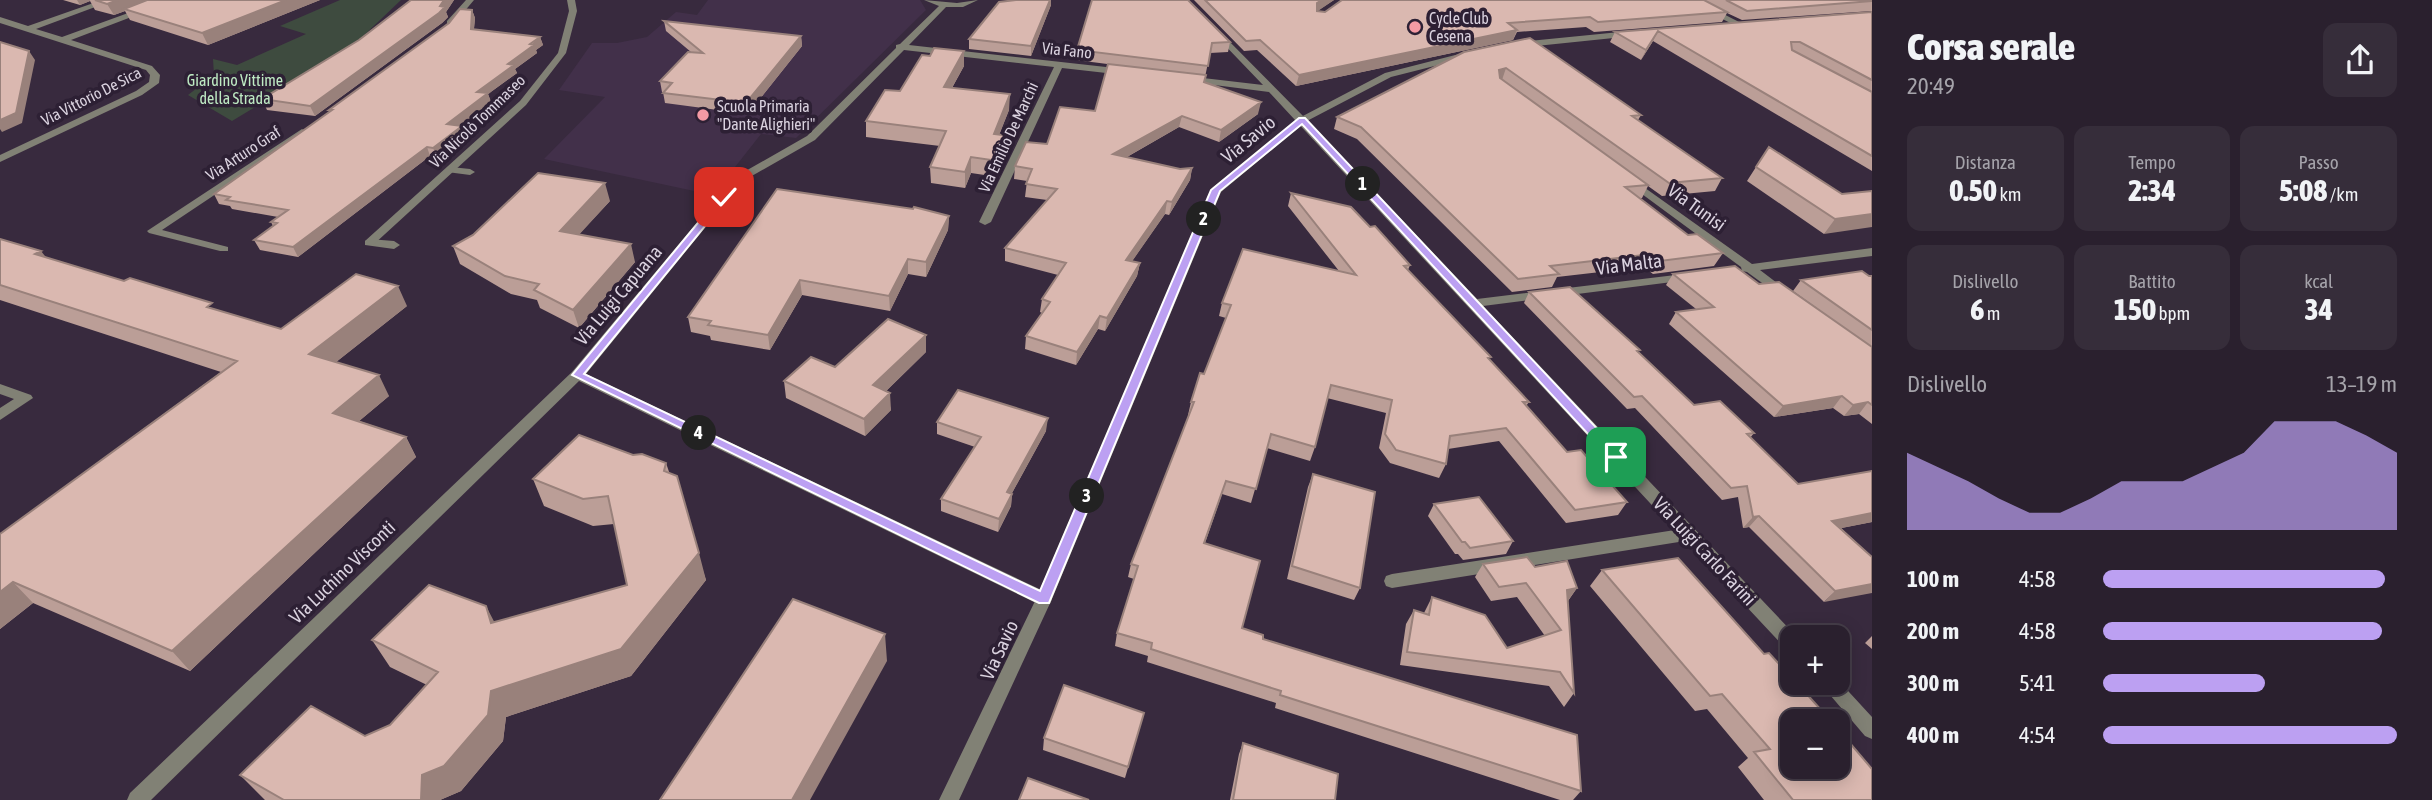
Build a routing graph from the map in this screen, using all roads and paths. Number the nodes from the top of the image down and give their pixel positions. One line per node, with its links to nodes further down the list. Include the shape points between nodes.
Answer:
1 (110, 0): 11 (street)
2 (172, 0): 15 (street)
3 (470, 0): 14 (street)
4 (571, 0): 26 (street, Via Nicolò Tommaseo, via 573,11 562,53 523,103)
5 (928, 0): 8 (street)
6 (974, 0): 8 (street, via 967,5)
7 (1690, 0): 10 (street, via 1745,24)
8 (943, 6): 16 (street, Via Luigi Capuana)
9 (0, 20): 11 (street, Via Vittorio De Sica)
10 (1711, 27)
11 (28, 29): 15 (street, Via Vittorio De Sica)
12 (1214, 30): 22 (street, Via Luigi Carlo Farini)
13 (1641, 33): 17 (street)
14 (436, 35)
15 (63, 40): 25 (street, Via Vittorio De Sica, via 149,68 156,75 154,83)
16 (899, 47): 19 (street, Via Fano); 38 (street, Via Luigi Capuana, via 811,138 739,179)
17 (1500, 48)
18 (1479, 53): 23 (street, Via Savio, via 1388,75)
19 (1059, 65): 20 (street, Via Fano); 29 (street, Via Emilio De Marchi)
20 (1139, 74)
21 (1179, 78): 22 (street)
22 (1272, 89): 23 (street, Via Luigi Carlo Farini)
23 (1302, 120): 37 (street, Via Luigi Carlo Farini); 43 (street, Via Savio, via 1216,190)
24 (317, 122): 31 (street, Via Arturo Graf, via 153,231)
25 (0, 159)
26 (451, 170): 27 (street); 30 (street, Via Nicolò Tommaseo, via 369,243)
27 (470, 172)
28 (1620, 172): 33 (street, Via Tunisi)
29 (985, 222)
30 (394, 245)
31 (224, 249)
32 (1872, 252): 33 (street)
33 (1750, 268): 34 (street); 36 (street, Via Tunisi)
34 (1736, 270)
35 (1708, 273): 37 (street, Via Malta)
36 (1794, 301)
37 (1474, 303): 41 (street, Via Luigi Carlo Farini)
38 (577, 375): 43 (street, Via Luigi Capuana); 47 (street, Via Luchino Visconti)
39 (0, 389): 40 (street, via 26,398)
40 (0, 415)
41 (1688, 534): 42 (street); 44 (street, Via Luigi Carlo Farini)
42 (1392, 581)
43 (1044, 599): 48 (street, Via Savio)
44 (1780, 631)
45 (1840, 695): 46 (street)
46 (1872, 730)
47 (137, 800)
48 (949, 800)

